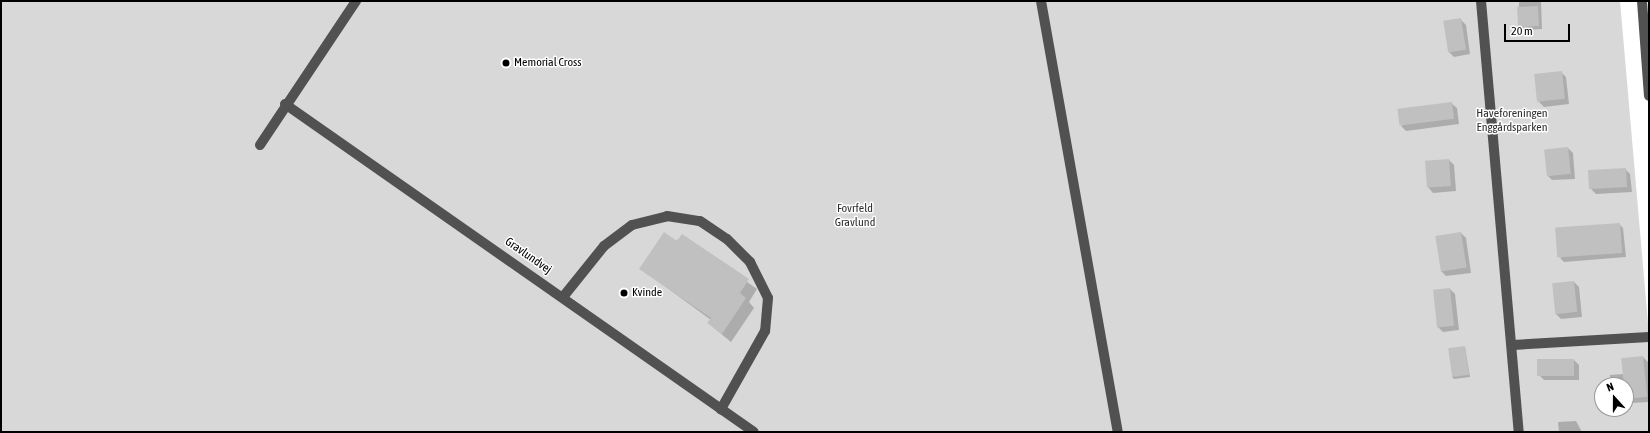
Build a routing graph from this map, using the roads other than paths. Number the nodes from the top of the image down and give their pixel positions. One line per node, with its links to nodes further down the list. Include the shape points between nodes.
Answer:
1 (356, 1): 6 (street)
2 (1041, 1): 13 (street)
3 (1481, 1): 10 (street)
4 (1642, 1): 5 (street)
5 (1649, 96)
6 (285, 104): 7 (street); 8 (street, Gravlundvej)
7 (260, 145)
8 (563, 297): 11 (street, Gravlundvej); 11 (street, via 604,246 632,225 667,216 700,221 727,239 750,262 768,298 765,331)
9 (1649, 337): 10 (street)
10 (1512, 345): 14 (street)
11 (721, 409): 12 (street, Gravlundvej)
12 (754, 432)
13 (1118, 432)
14 (1519, 432)

